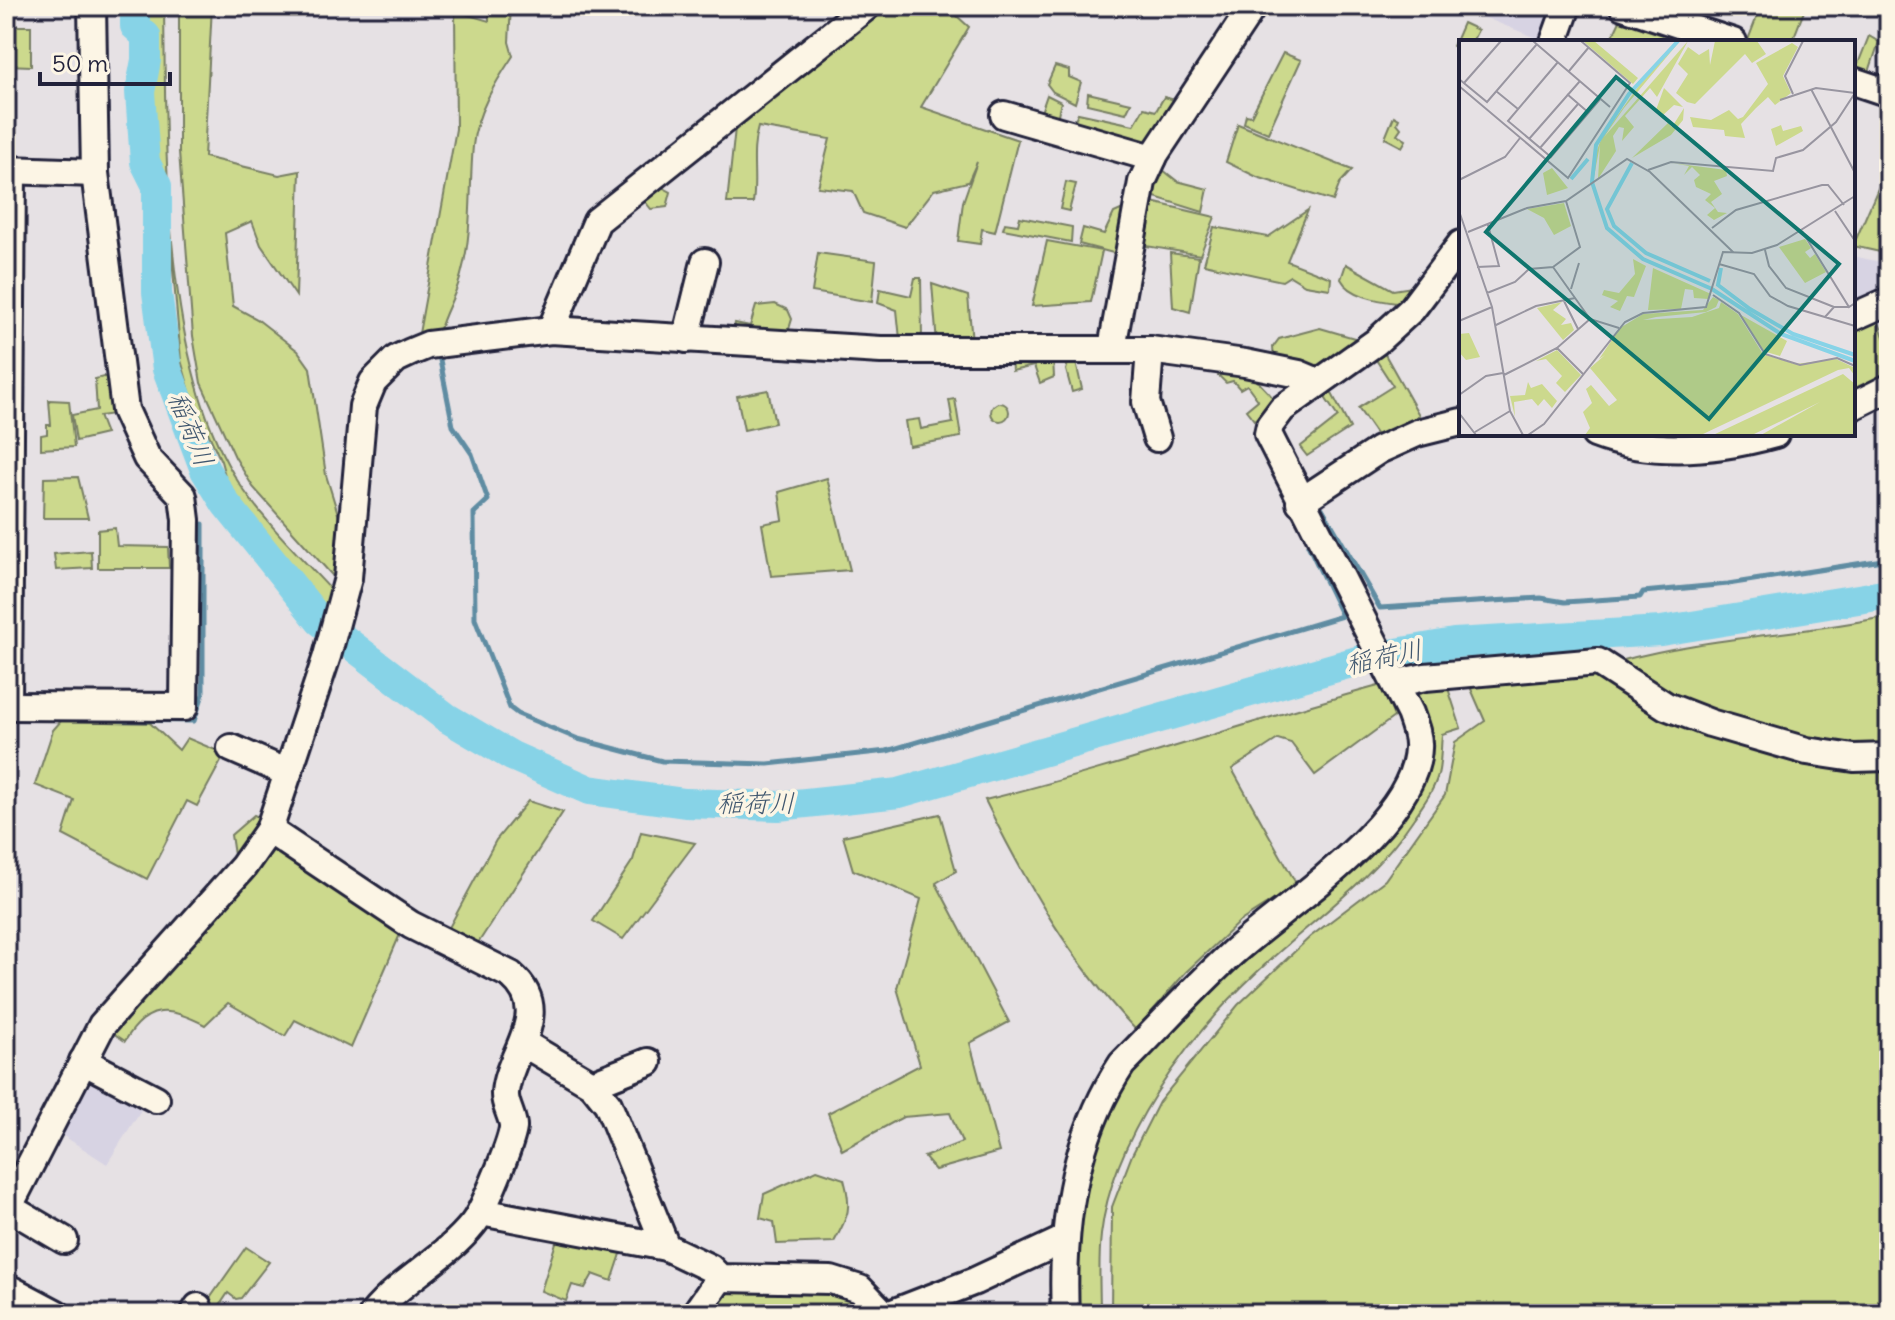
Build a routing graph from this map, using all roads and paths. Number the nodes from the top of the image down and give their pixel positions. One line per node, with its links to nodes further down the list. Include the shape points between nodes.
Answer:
1 (92, 6): 13 (street)
2 (867, 6): 19 (street, via 597,221)
3 (1253, 6): 11 (street)
4 (1567, 6): 6 (street)
5 (1623, 6): 7 (street)
6 (1555, 40)
7 (1727, 40)
8 (1855, 82): 9 (street)
9 (1889, 93)
10 (1004, 115): 11 (street)
11 (1153, 158): 21 (street, via 1130,233)
12 (9, 170): 13 (street); 16 (street)
13 (95, 173): 33 (street, via 128,423 147,458 183,496 184,707)
14 (1459, 247): 23 (street, via 1412,309)
15 (705, 262): 20 (street)
16 (10, 291): 31 (street)
17 (1889, 301): 18 (street)
18 (1855, 316)
19 (551, 330): 20 (street); 36 (street, via 428,345 396,359 373,382 360,421 355,529 342,604)
20 (686, 339): 21 (street, via 881,350)
21 (1112, 348): 22 (street)
22 (1150, 350): 23 (street, via 1245,363); 29 (street, via 1146,402)
23 (1318, 382): 30 (street, via 1270,425 1271,444)
24 (1889, 388): 25 (street)
25 (1855, 405)
26 (1459, 423): 30 (street, via 1390,445)
27 (1603, 436): 28 (street, via 1688,449)
28 (1768, 436)
29 (1157, 438)
30 (1300, 502): 32 (street)
31 (7, 668): 33 (street)
32 (1394, 677): 35 (street, via 1598,662 1666,706 1710,723 1807,751); 46 (street, via 1414,723 1419,750 1395,806 1366,841 1229,955 1122,1064 1091,1126)
33 (7, 706)
34 (231, 748): 36 (street)
35 (1889, 757)
36 (288, 773): 37 (street)
37 (269, 830): 38 (street, via 411,925 511,975 530,1002); 39 (street, via 243,867 102,1025)
38 (523, 1043): 41 (street); 44 (street, via 505,1093 513,1127)
39 (83, 1061): 42 (street); 43 (street)
40 (648, 1062): 41 (street)
41 (592, 1084): 47 (street, via 608,1104)
42 (156, 1099)
43 (7, 1210): 45 (street)
44 (481, 1212): 47 (street); 51 (street, via 462,1236)
45 (64, 1240)
46 (1063, 1240): 54 (street); 55 (street)
47 (666, 1247): 48 (street)
48 (720, 1278): 52 (street); 53 (street, via 831,1280 860,1289)
49 (6, 1287): 50 (street)
50 (57, 1314)
51 (373, 1314)
52 (695, 1314)
53 (884, 1314)
54 (890, 1314)
55 (1065, 1314)

